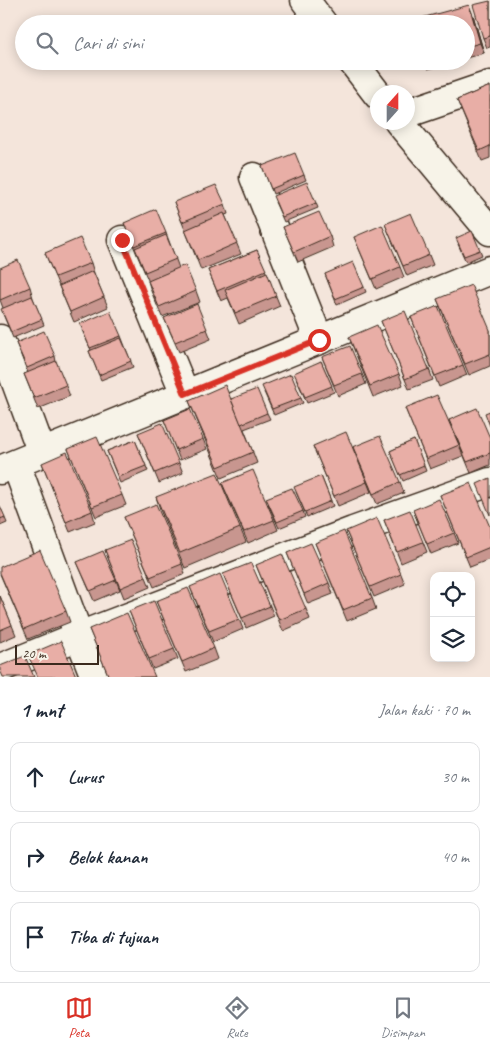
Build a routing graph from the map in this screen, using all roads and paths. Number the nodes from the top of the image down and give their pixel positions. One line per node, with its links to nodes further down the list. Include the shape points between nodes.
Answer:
1 (304, 0): 2 (street)
2 (316, 15)
3 (359, 70): 4 (street)
4 (370, 85)
5 (490, 85): 6 (street)
6 (415, 111)
7 (406, 130): 9 (street)
8 (254, 177): 13 (street)
9 (490, 231)
10 (122, 240): 14 (street)
11 (490, 270): 13 (street)
12 (0, 339): 15 (street)
13 (319, 340): 14 (street)
14 (185, 394): 15 (street)
15 (42, 453): 16 (street)
16 (8, 467): 18 (street)
17 (490, 482): 18 (street)
18 (79, 636): 19 (street); 20 (street)
19 (0, 668)
20 (95, 677)

